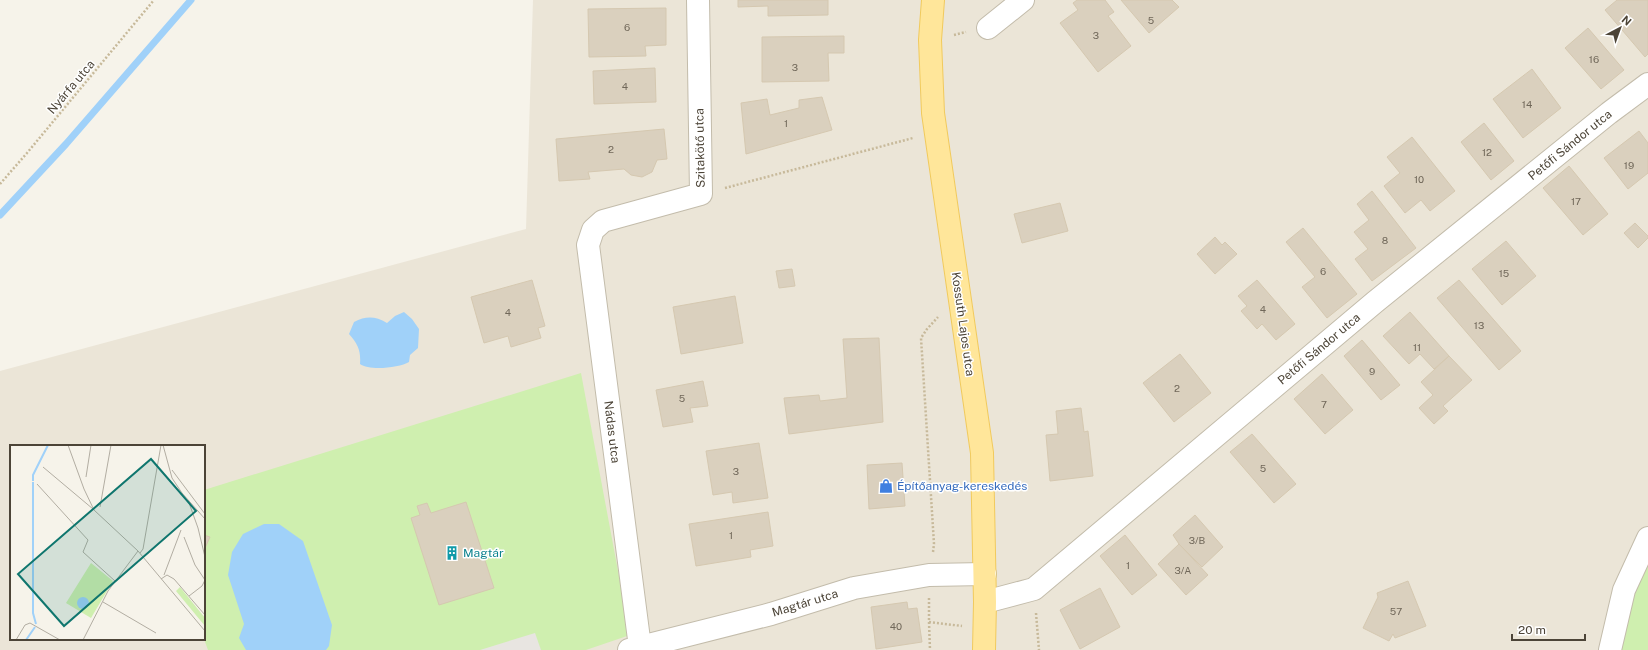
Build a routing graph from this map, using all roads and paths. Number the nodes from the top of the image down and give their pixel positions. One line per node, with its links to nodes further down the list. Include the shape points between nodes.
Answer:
1 (154, 0): 8 (path, Nyárfa utca)
2 (698, 0): 9 (street, Szitakötő utca)
3 (1023, 0): 5 (street)
4 (930, 14): 5 (path); 13 (main road, Kossuth Lajos utca, via 933,113 982,453)
5 (988, 28)
6 (1648, 84): 15 (street, Petőfi Sándor utca, via 1375,302)
7 (914, 138): 9 (path)
8 (0, 184)
9 (701, 194): 10 (street, Szitakötő utca)
10 (603, 221): 18 (street, Nádas utca, via 593,230 588,245)
11 (943, 312): 14 (path, via 921,338 934,544)
12 (1648, 538): 22 (street, via 1624,590)
13 (985, 574): 14 (street, Magtár utca); 16 (main road, Kossuth Lajos utca)
14 (929, 575): 18 (street, Magtár utca, via 854,588 771,614)
15 (1034, 589): 16 (street, Petőfi Sándor utca); 21 (path)
16 (985, 602): 20 (main road, Kossuth Lajos utca)
17 (929, 622): 19 (path)
18 (634, 648)
19 (930, 650)
20 (984, 650)
21 (1039, 650)
22 (1610, 650)

